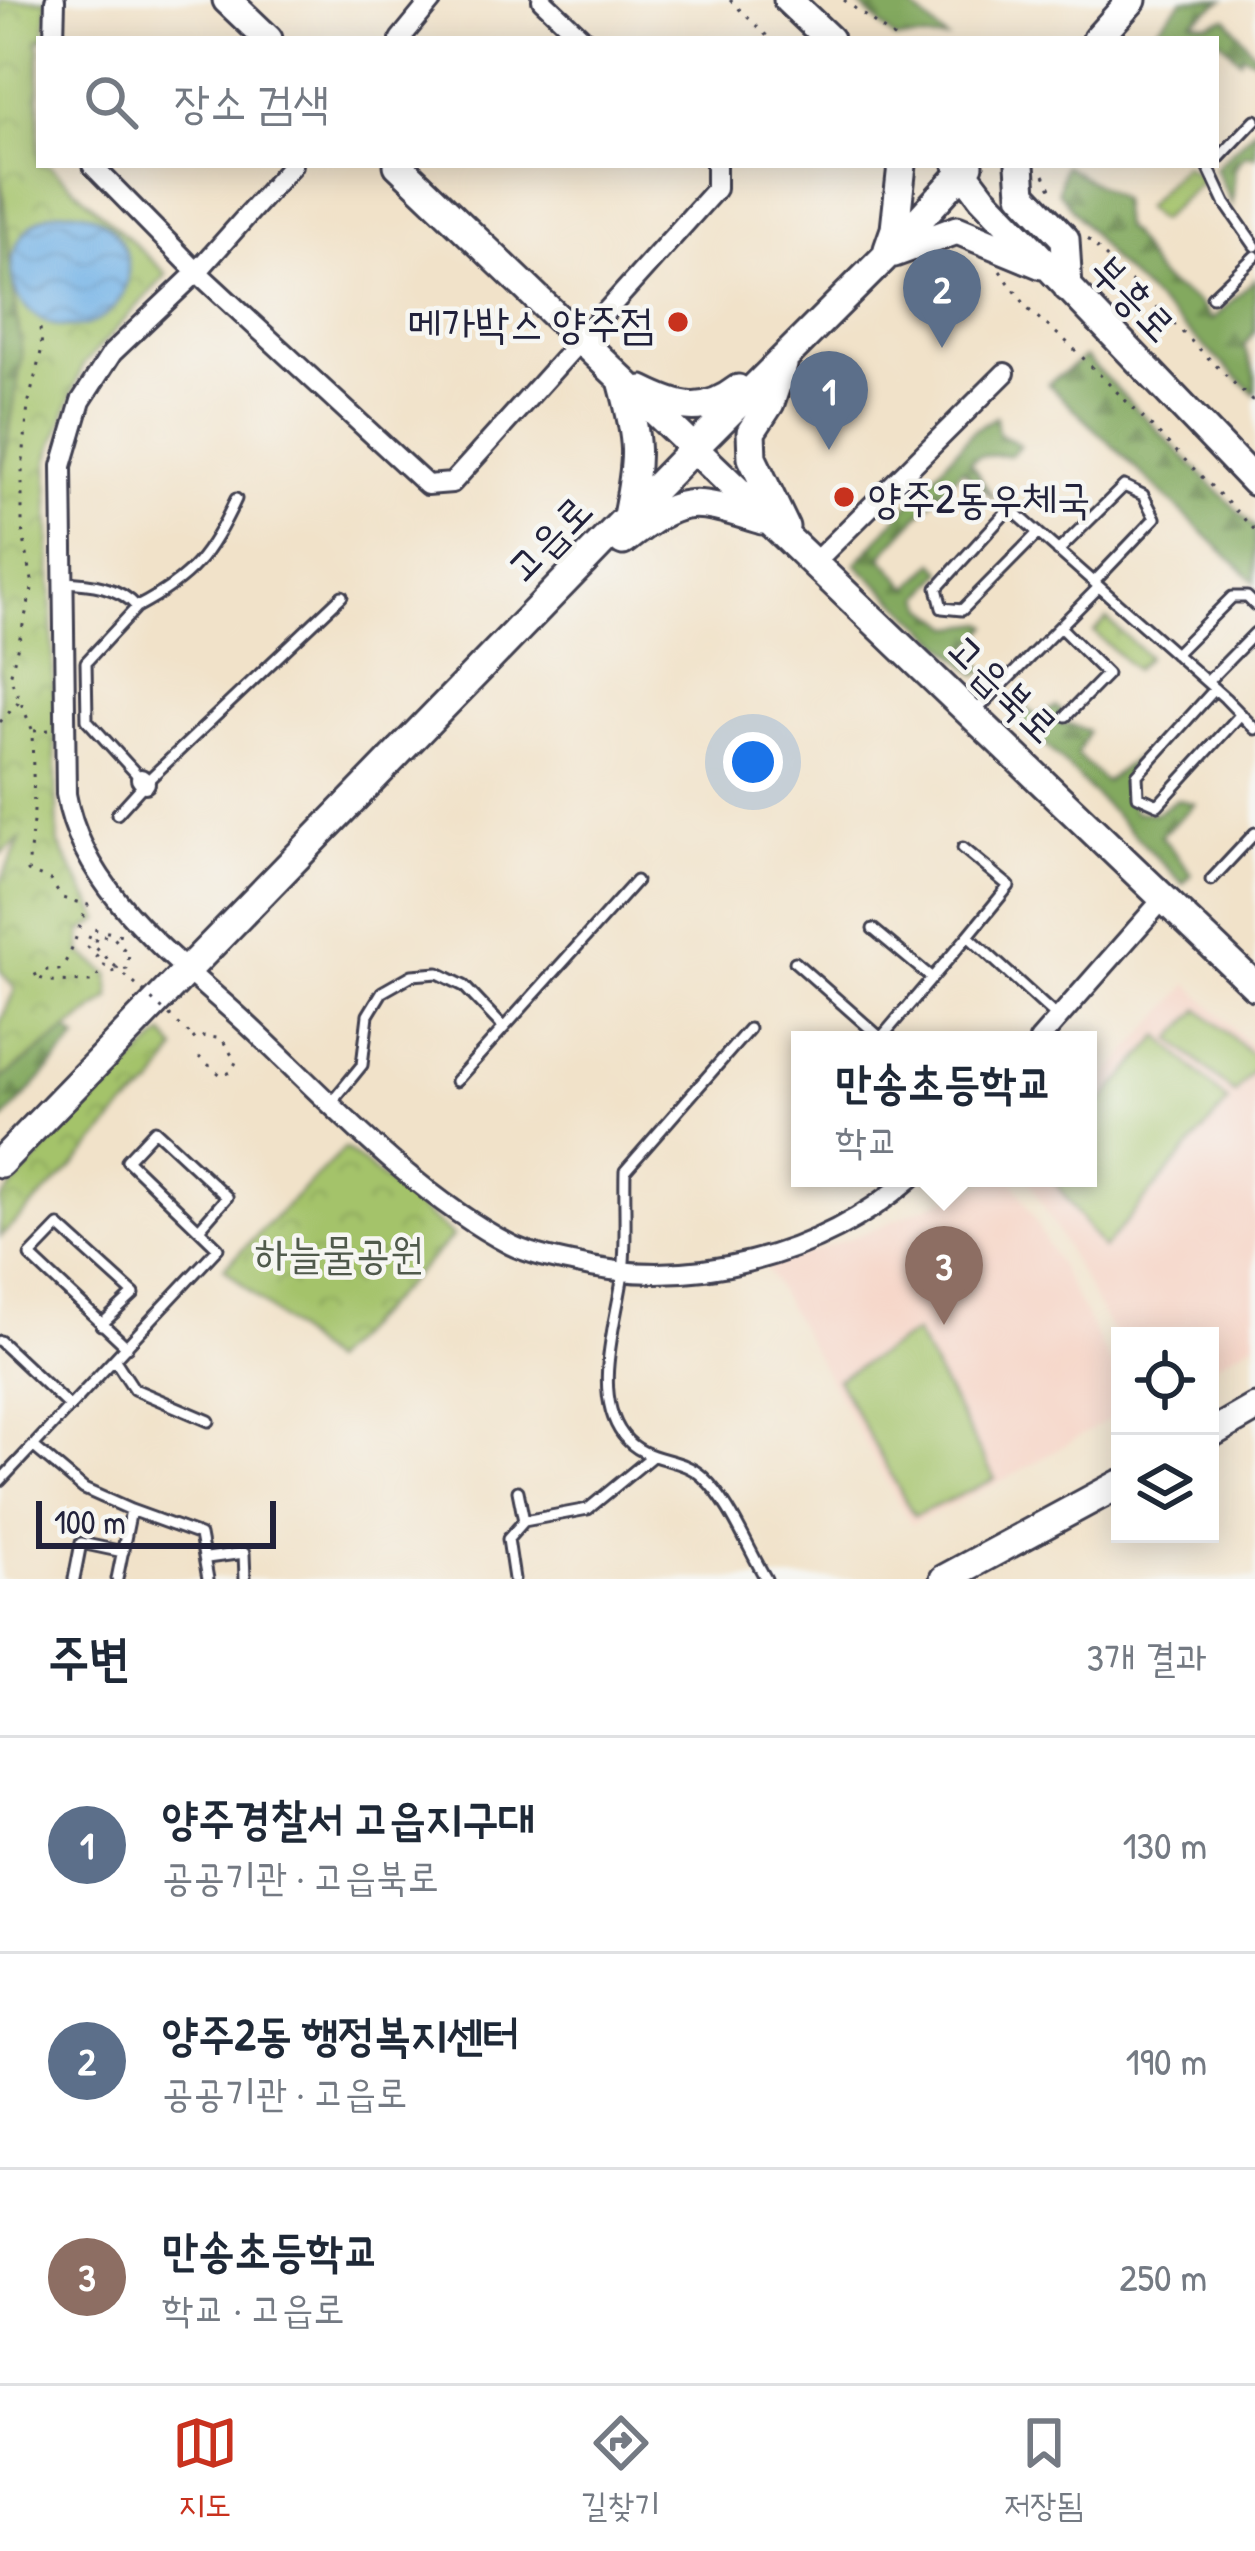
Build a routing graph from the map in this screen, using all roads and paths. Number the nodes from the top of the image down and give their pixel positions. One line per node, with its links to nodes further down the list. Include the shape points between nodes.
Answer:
1 (55, 0): 9 (street)
2 (227, 0): 10 (street)
3 (432, 0): 11 (street)
4 (542, 0): 12 (street)
5 (730, 0): 13 (path)
6 (788, 0): 14 (street)
7 (844, 0): 15 (path)
8 (1132, 0): 16 (street)
9 (54, 36)
10 (265, 36)
11 (402, 36)
12 (580, 36)
13 (767, 36)
14 (826, 36)
15 (891, 36)
16 (1100, 36)
17 (1255, 120): 18 (lane)
18 (1219, 158)
19 (95, 168): 35 (street)
20 (289, 168): 35 (street)
21 (401, 168): 39 (street, 고읍북로)
22 (716, 168): 39 (street, via 716,189)
23 (902, 168): 33 (street)
24 (963, 168): 33 (street, 고읍로)
25 (965, 168): 36 (street, 부흥로, via 983,199)
26 (1020, 168): 36 (street, via 1022,194 1065,239)
27 (1036, 168): 29 (path)
28 (1210, 168): 31 (lane)
29 (1054, 194)
30 (1080, 229): 43 (path)
31 (1255, 245)
32 (1255, 256): 37 (lane)
33 (885, 257): 36 (street, via 957,230); 40 (street, 고읍로)
34 (996, 266): 49 (path, via 1030,311)
35 (197, 272): 39 (street, via 428,485 452,483); 54 (street, via 112,353 81,401 62,466)
36 (1058, 278): 45 (street, 부흥로)
37 (1212, 298)
38 (40, 328): 63 (path, via 22,473 33,585 10,677)
39 (579, 338): 42 (street, 고읍북로)
40 (794, 348): 42 (street, via 698,410); 44 (street, 고읍로); 53 (street, via 751,432 752,458)
41 (1005, 373): 53 (street)
42 (622, 380): 44 (street, 고읍북로); 47 (street, via 638,461)
43 (1255, 404)
44 (693, 449): 47 (street, 고읍로); 48 (street, 고읍북로)
45 (1255, 482)
46 (236, 499): 58 (lane, via 212,550 176,587)
47 (627, 516): 52 (street, 고읍로)
48 (769, 521): 52 (street, via 682,503 611,550); 53 (street, 고읍북로)
49 (1255, 530)
50 (1038, 533): 50 (lane, via 1010,508 937,589 942,608 962,610); 51 (lane)
51 (1058, 551): 55 (lane); 55 (lane, via 1124,486 1143,495 1155,518)
52 (592, 553): 83 (street, 고읍로)
53 (804, 555): 64 (street, 고읍북로)
54 (63, 582): 58 (lane, via 96,584); 68 (street)
55 (1096, 585): 59 (lane); 61 (lane)
56 (342, 596): 71 (lane)
57 (1255, 605): 61 (lane, via 1232,597)
58 (137, 608): 71 (lane, via 86,662 87,720)
59 (1060, 627): 64 (lane); 66 (lane, via 1107,674)
60 (1255, 633): 62 (lane)
61 (1175, 654): 62 (lane)
62 (1211, 686): 65 (lane); 65 (lane, via 1137,775 1138,796 1158,806)
63 (20, 701): 67 (path); 70 (path)
64 (973, 714): 77 (street, 고읍북로)
65 (1241, 715): 69 (lane)
66 (1066, 716)
67 (0, 722)
68 (62, 729): 70 (path); 83 (street, via 80,848 108,890)
69 (1255, 729)
70 (32, 731): 82 (path, via 28,871 50,880 62,898 88,905 70,958 33,976 92,982)
71 (143, 781): 72 (lane)
72 (117, 814)
73 (1255, 833): 75 (lane)
74 (963, 848): 80 (lane, via 1009,886)
75 (1210, 880)
76 (636, 881): 87 (lane)
77 (1163, 898): 85 (street, 고읍북로); 86 (street)
78 (873, 929): 84 (lane)
79 (122, 934): 82 (path, via 88,935 86,945)
80 (968, 936): 84 (lane); 86 (lane)
81 (795, 962): 89 (lane)
82 (105, 965): 92 (path, bridge, via 111,973 128,969 129,955 114,938 98,935 93,945 116,967 193,1037 196,1041 222,1040 236,1061 222,1076)
83 (188, 969): 94 (street); 95 (street, 고읍로)
84 (932, 978): 90 (lane)
85 (1255, 986)
86 (1058, 1018): 91 (street)
87 (504, 1028): 93 (lane); 94 (lane, via 464,986 438,973 412,975 382,992 368,1015 362,1065)
88 (749, 1029): 98 (lane, via 625,1171)
89 (872, 1031)
90 (886, 1031)
91 (1047, 1031)
92 (200, 1057)
93 (456, 1081)
94 (331, 1103): 98 (street, via 450,1204 515,1247)
95 (0, 1163)
96 (898, 1187): 98 (street, via 845,1222 758,1260)
97 (200, 1229): 97 (lane, via 127,1160 154,1130 227,1197); 101 (lane, via 218,1249)
98 (623, 1274): 108 (lane, via 609,1406 623,1436)
99 (101, 1324): 99 (lane, via 30,1256 59,1226 134,1294); 101 (lane)
100 (0, 1341): 103 (lane)
101 (127, 1347): 102 (lane)
102 (116, 1360): 103 (lane); 105 (lane, via 134,1389)
103 (70, 1407): 107 (lane)
104 (1255, 1408): 106 (street)
105 (209, 1421)
106 (1219, 1429)
107 (33, 1446): 109 (lane); 112 (lane, via 84,1490)
108 (650, 1458): 113 (lane, via 588,1509); 121 (lane, via 700,1474)
109 (0, 1481)
110 (1111, 1489): 122 (street)
111 (518, 1491): 113 (lane)
112 (131, 1510): 114 (lane); 115 (lane, via 200,1535)
113 (524, 1521): 120 (lane, via 508,1539)
114 (122, 1552): 116 (lane, via 81,1543); 117 (lane)
115 (207, 1558): 118 (lane); 119 (lane, via 244,1553)
116 (74, 1579)
117 (117, 1579)
118 (208, 1579)
119 (245, 1579)
120 (514, 1579)
121 (766, 1579)
122 (944, 1579)

